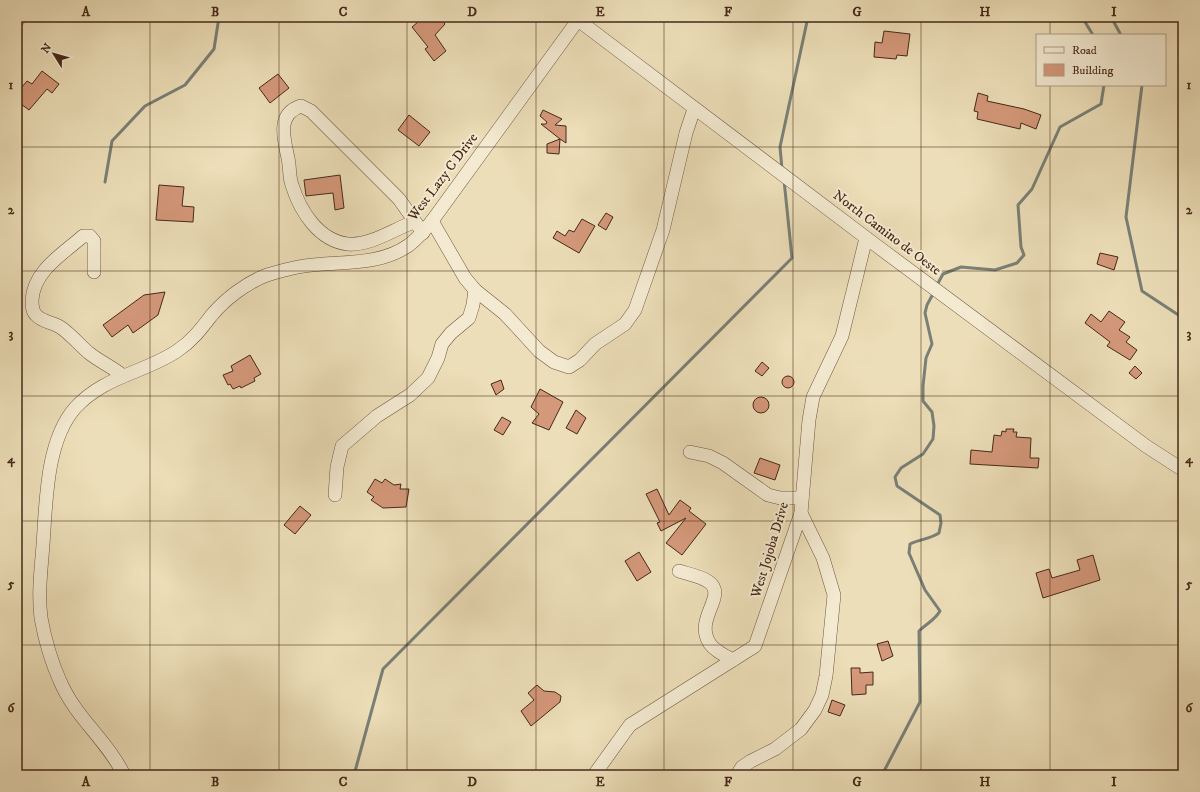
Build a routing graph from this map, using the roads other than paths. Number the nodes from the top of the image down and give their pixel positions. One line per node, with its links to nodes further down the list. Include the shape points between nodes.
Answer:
1 (20, 17): 3 (street)
2 (576, 19): 4 (street, North Camino de Oeste); 5 (street, West Lazy C Drive)
3 (17, 22)
4 (694, 109): 8 (street, North Camino de Oeste); 10 (street, via 662,230 635,310 625,324 595,344 580,360 569,367 554,362 540,351 505,314)
5 (432, 221): 7 (street, West Lazy C Drive); 10 (street, via 465,278)
6 (414, 222): 6 (street, via 399,199 311,111 301,106 293,108 283,129 292,185 311,223 321,232 348,244 362,243); 7 (street)
7 (423, 232): 11 (street, West Lazy C Drive, via 408,245 388,255 361,262 299,267 250,282 212,315 197,335 179,350 154,365)
8 (866, 238): 13 (street, North Camino de Oeste, via 1146,446); 15 (street, West Jojoba Drive, via 842,336 813,397)
9 (94, 272): 11 (street, via 94,240 90,236 83,236 43,272 32,294 34,314 68,332 90,354)
10 (475, 290): 14 (street, via 469,318 442,344 428,378 410,395 377,416 342,446)
11 (122, 376): 19 (street, West Lazy C Drive, via 97,390 75,408 62,431 54,452 47,493 39,591 41,618 60,681 73,707 109,751)
12 (690, 452): 15 (street, via 709,456 723,463 768,495)
13 (1183, 470)
14 (335, 495)
15 (802, 498): 16 (street, West Jojoba Drive)
16 (801, 513): 18 (street, West Jojoba Drive, via 756,646); 21 (street, via 823,558 834,595 822,695 802,729 775,749 742,767)
17 (680, 571): 18 (street, via 708,580 714,587 716,597 704,625 706,636 711,645)
18 (732, 660): 20 (street, West Jojoba Drive, via 630,725)
19 (124, 775)
20 (594, 775)
21 (737, 775)

